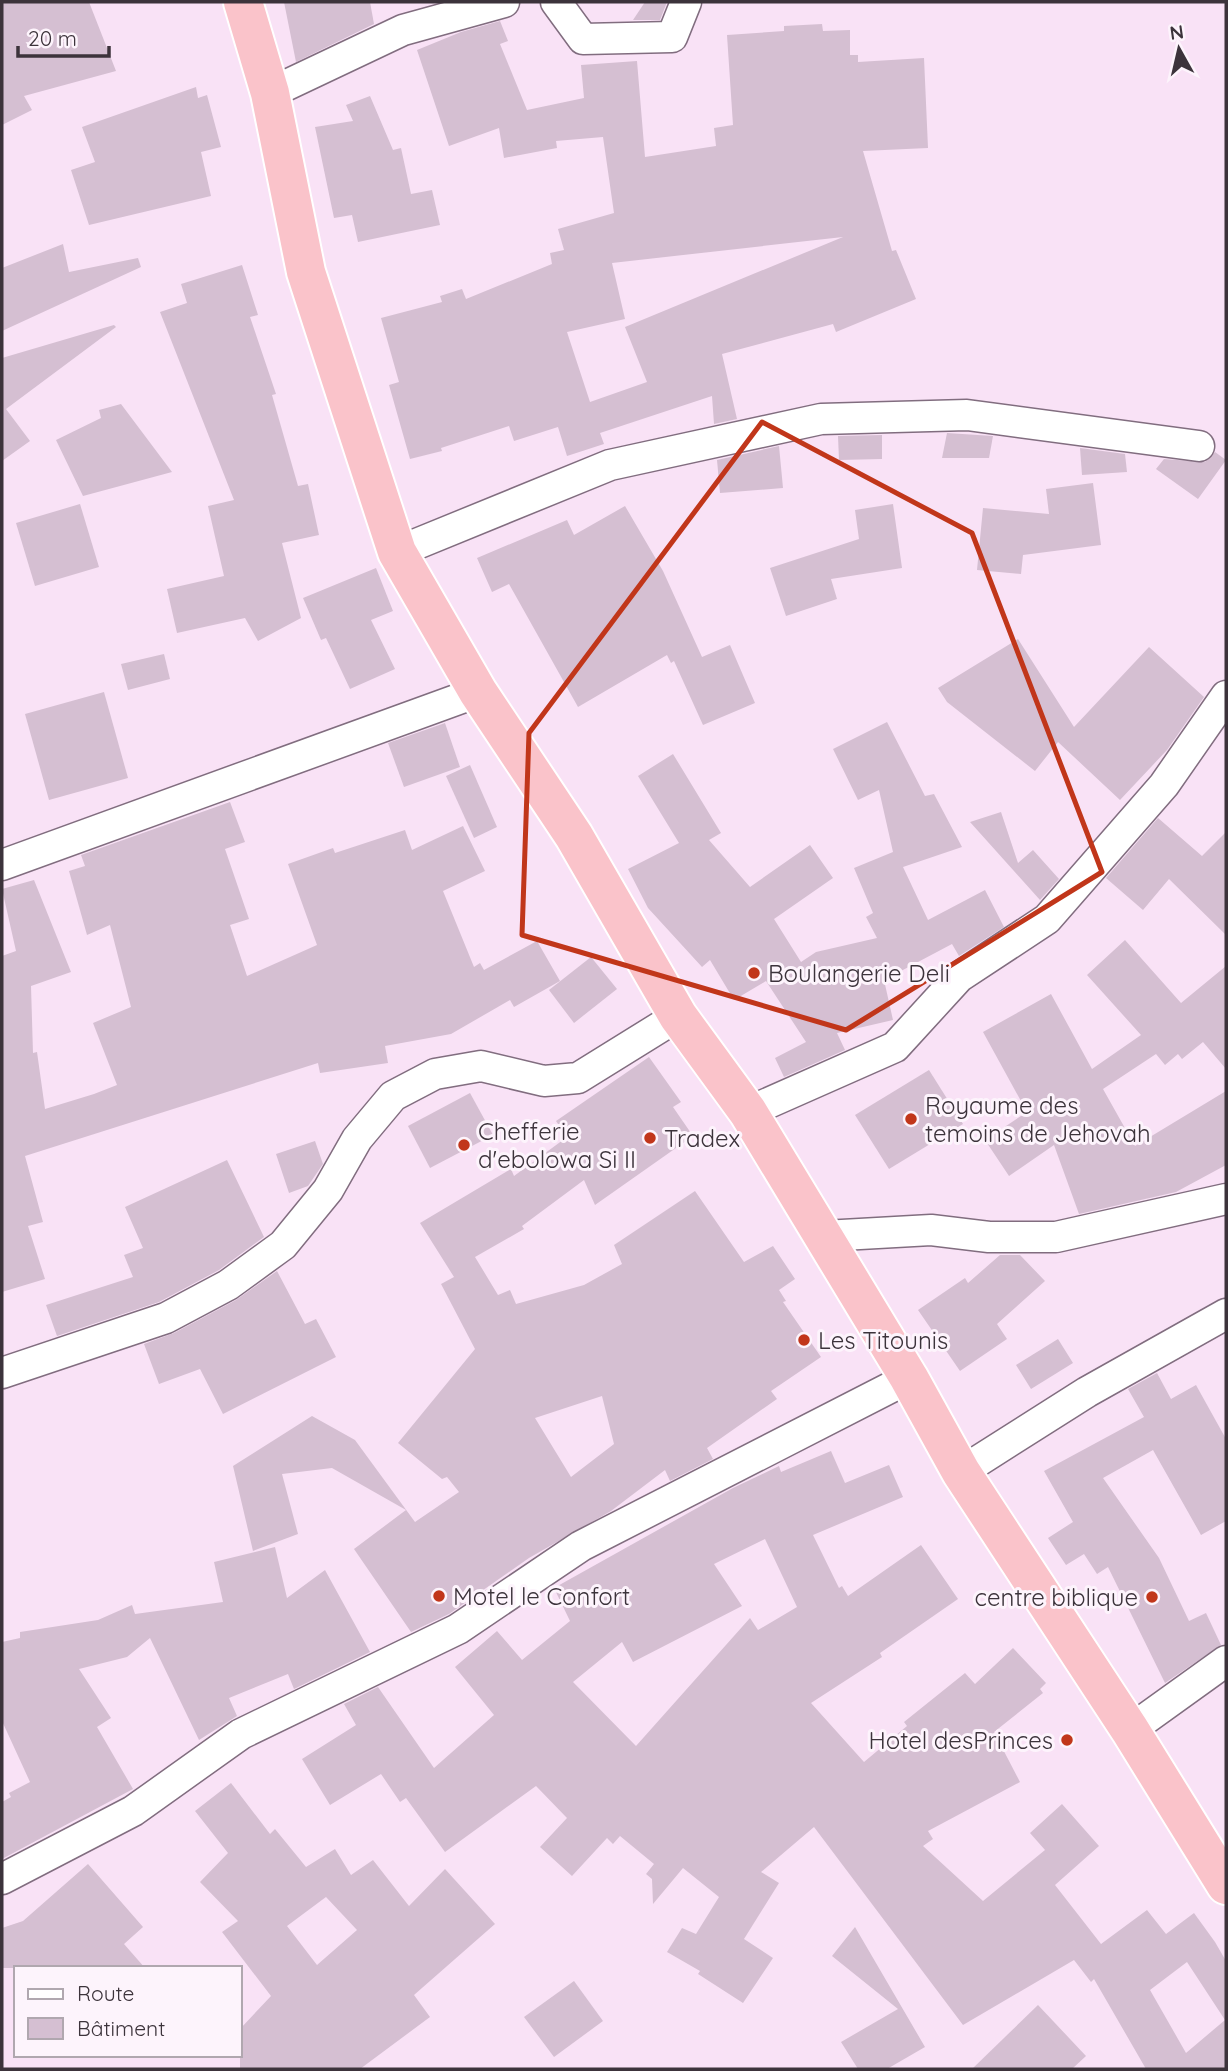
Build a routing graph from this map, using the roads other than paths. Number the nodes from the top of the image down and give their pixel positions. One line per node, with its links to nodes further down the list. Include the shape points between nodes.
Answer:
1 (243, 2): 5 (highway)
2 (504, 2): 5 (street, via 403,30)
3 (556, 2): 4 (street, via 583,39 672,37)
4 (686, 2)
5 (270, 93): 7 (highway, via 306,272)
6 (1199, 446): 7 (street, via 967,415 821,419 610,465)
7 (397, 551): 8 (highway)
8 (478, 692): 10 (street); 11 (highway, via 574,836)
9 (1226, 696): 12 (street, via 1164,785 1047,919 959,977 895,1047)
10 (2, 865)
11 (678, 1016): 12 (highway); 16 (street, via 578,1078 544,1081 481,1066 435,1074 393,1096 356,1139 328,1190 283,1245 228,1285 166,1318)
12 (748, 1112): 14 (highway)
13 (1226, 1199): 14 (street, via 1056,1237 989,1237 931,1230)
14 (824, 1236): 17 (highway)
15 (1226, 1314): 18 (street, via 1087,1392)
16 (2, 1373)
17 (909, 1378): 18 (highway); 21 (street, via 581,1546 457,1629 241,1734 133,1811)
18 (961, 1472): 20 (highway)
19 (1226, 1661): 20 (street)
20 (1130, 1730): 22 (highway)
21 (2, 1879)
22 (1226, 1885)

